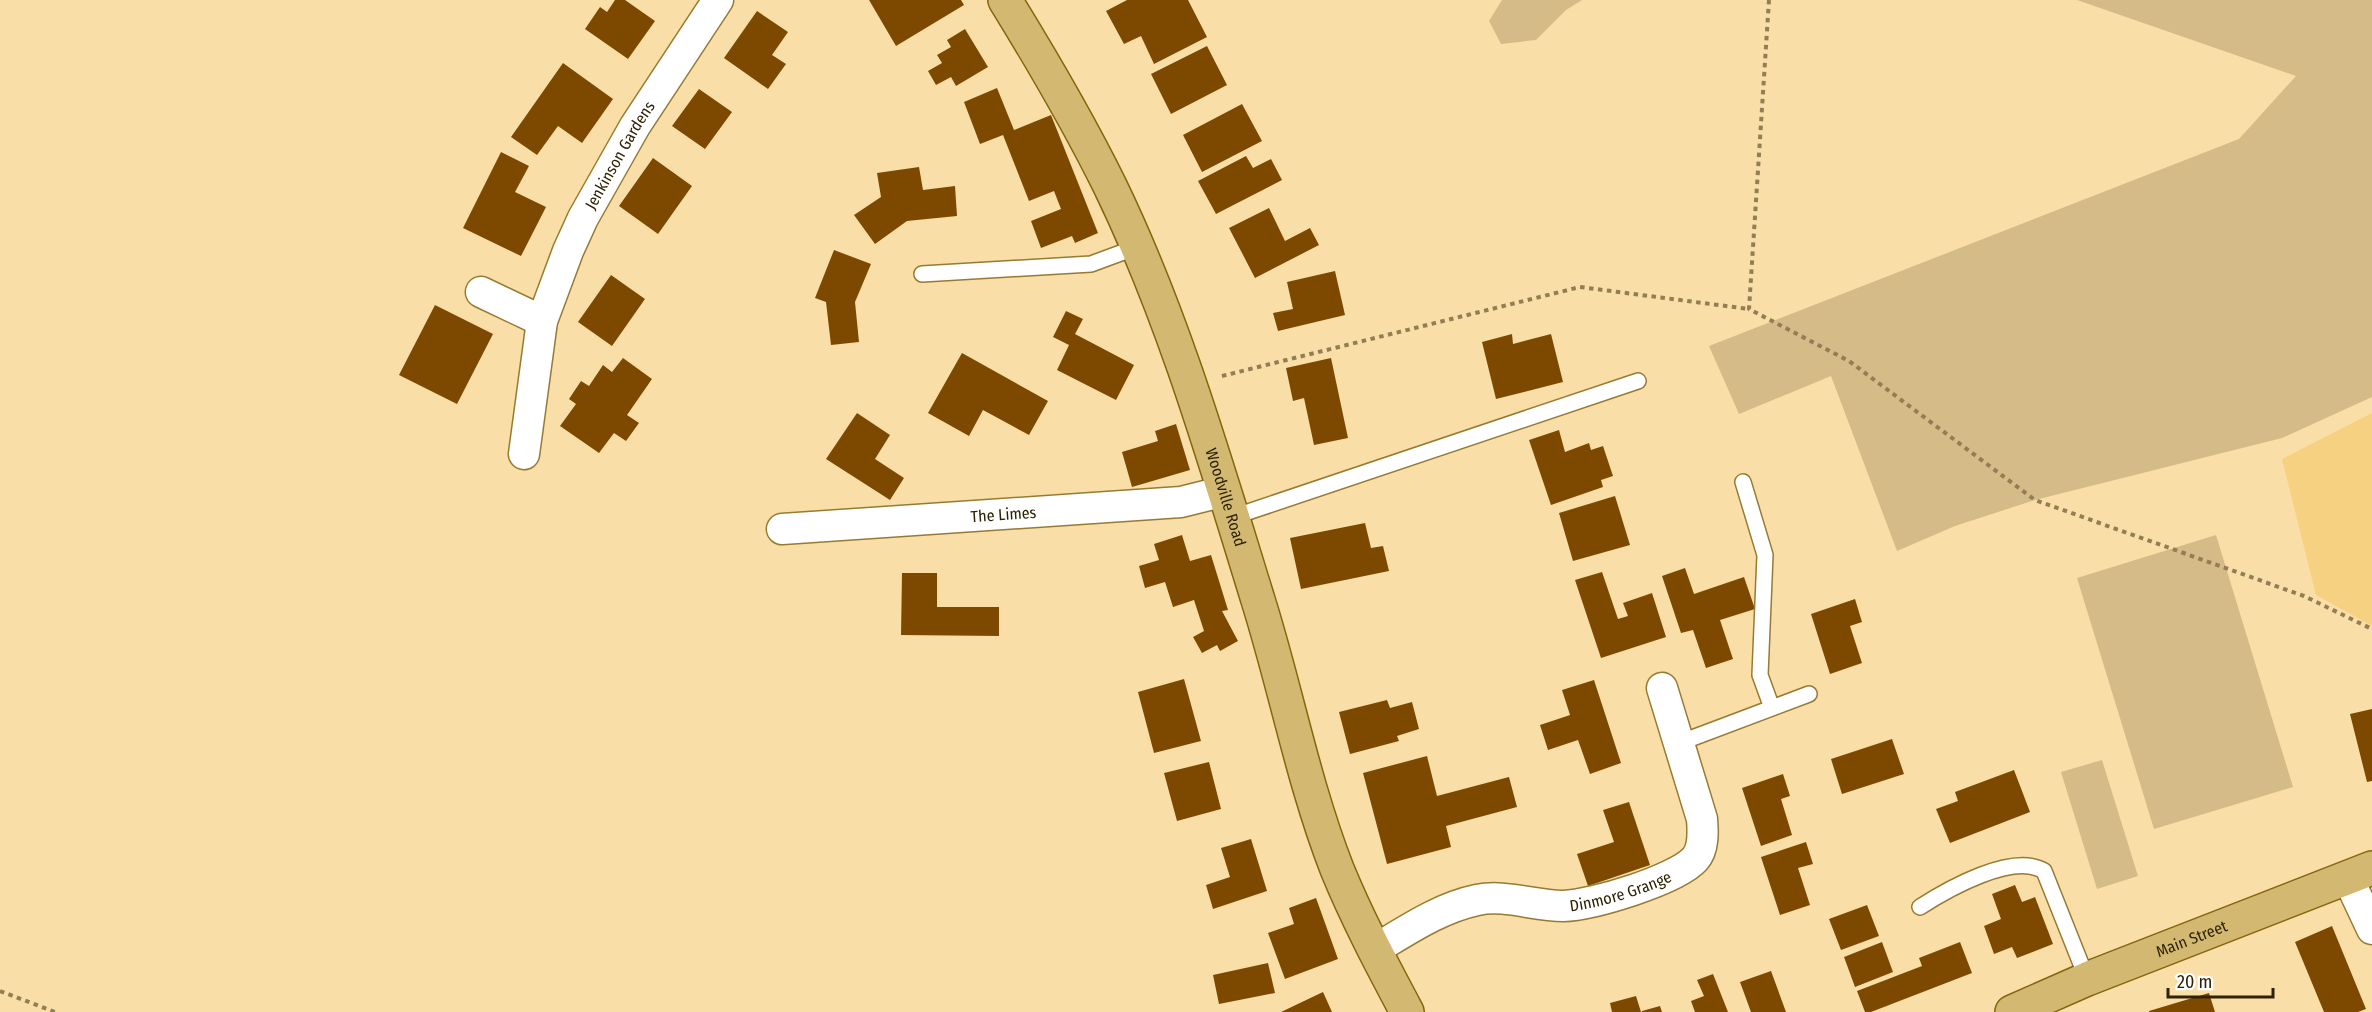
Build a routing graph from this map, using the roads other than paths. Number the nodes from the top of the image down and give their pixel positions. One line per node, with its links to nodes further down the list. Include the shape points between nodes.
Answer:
1 (718, 0): 6 (street, Jenkinson Gardens, via 635,126 583,218)
2 (1005, 0): 3 (main road, Woodville Road, via 1110,186)
3 (1137, 247): 4 (lane, via 1091,264); 10 (main road, Woodville Road, via 1190,384)
4 (922, 274)
5 (481, 292): 6 (street)
6 (542, 321): 8 (street, Jenkinson Gardens)
7 (1638, 381): 10 (lane)
8 (524, 454)
9 (1743, 482): 14 (lane, via 1765,555 1760,675)
10 (1229, 504): 11 (street, The Limes, via 1181,501); 19 (main road, Woodville Road, via 1279,666 1311,789 1337,868)
11 (782, 529)
12 (1662, 688): 15 (street, Dinmore Grange)
13 (1809, 694): 14 (lane)
14 (1772, 708): 15 (lane)
15 (1679, 743): 19 (street, Dinmore Grange, via 1702,819 1703,837 1697,857 1682,870 1627,891 1566,906 1494,898 1458,905)
16 (2360, 873): 18 (street); 20 (main road, Main Street)
17 (1920, 907): 20 (lane, via 1940,894 2002,868 2035,866 2044,871)
18 (2372, 929)
19 (1374, 950): 21 (main road, Woodville Road)
20 (2087, 979): 22 (main road, Main Street)
21 (1407, 1012)
22 (2012, 1012)

